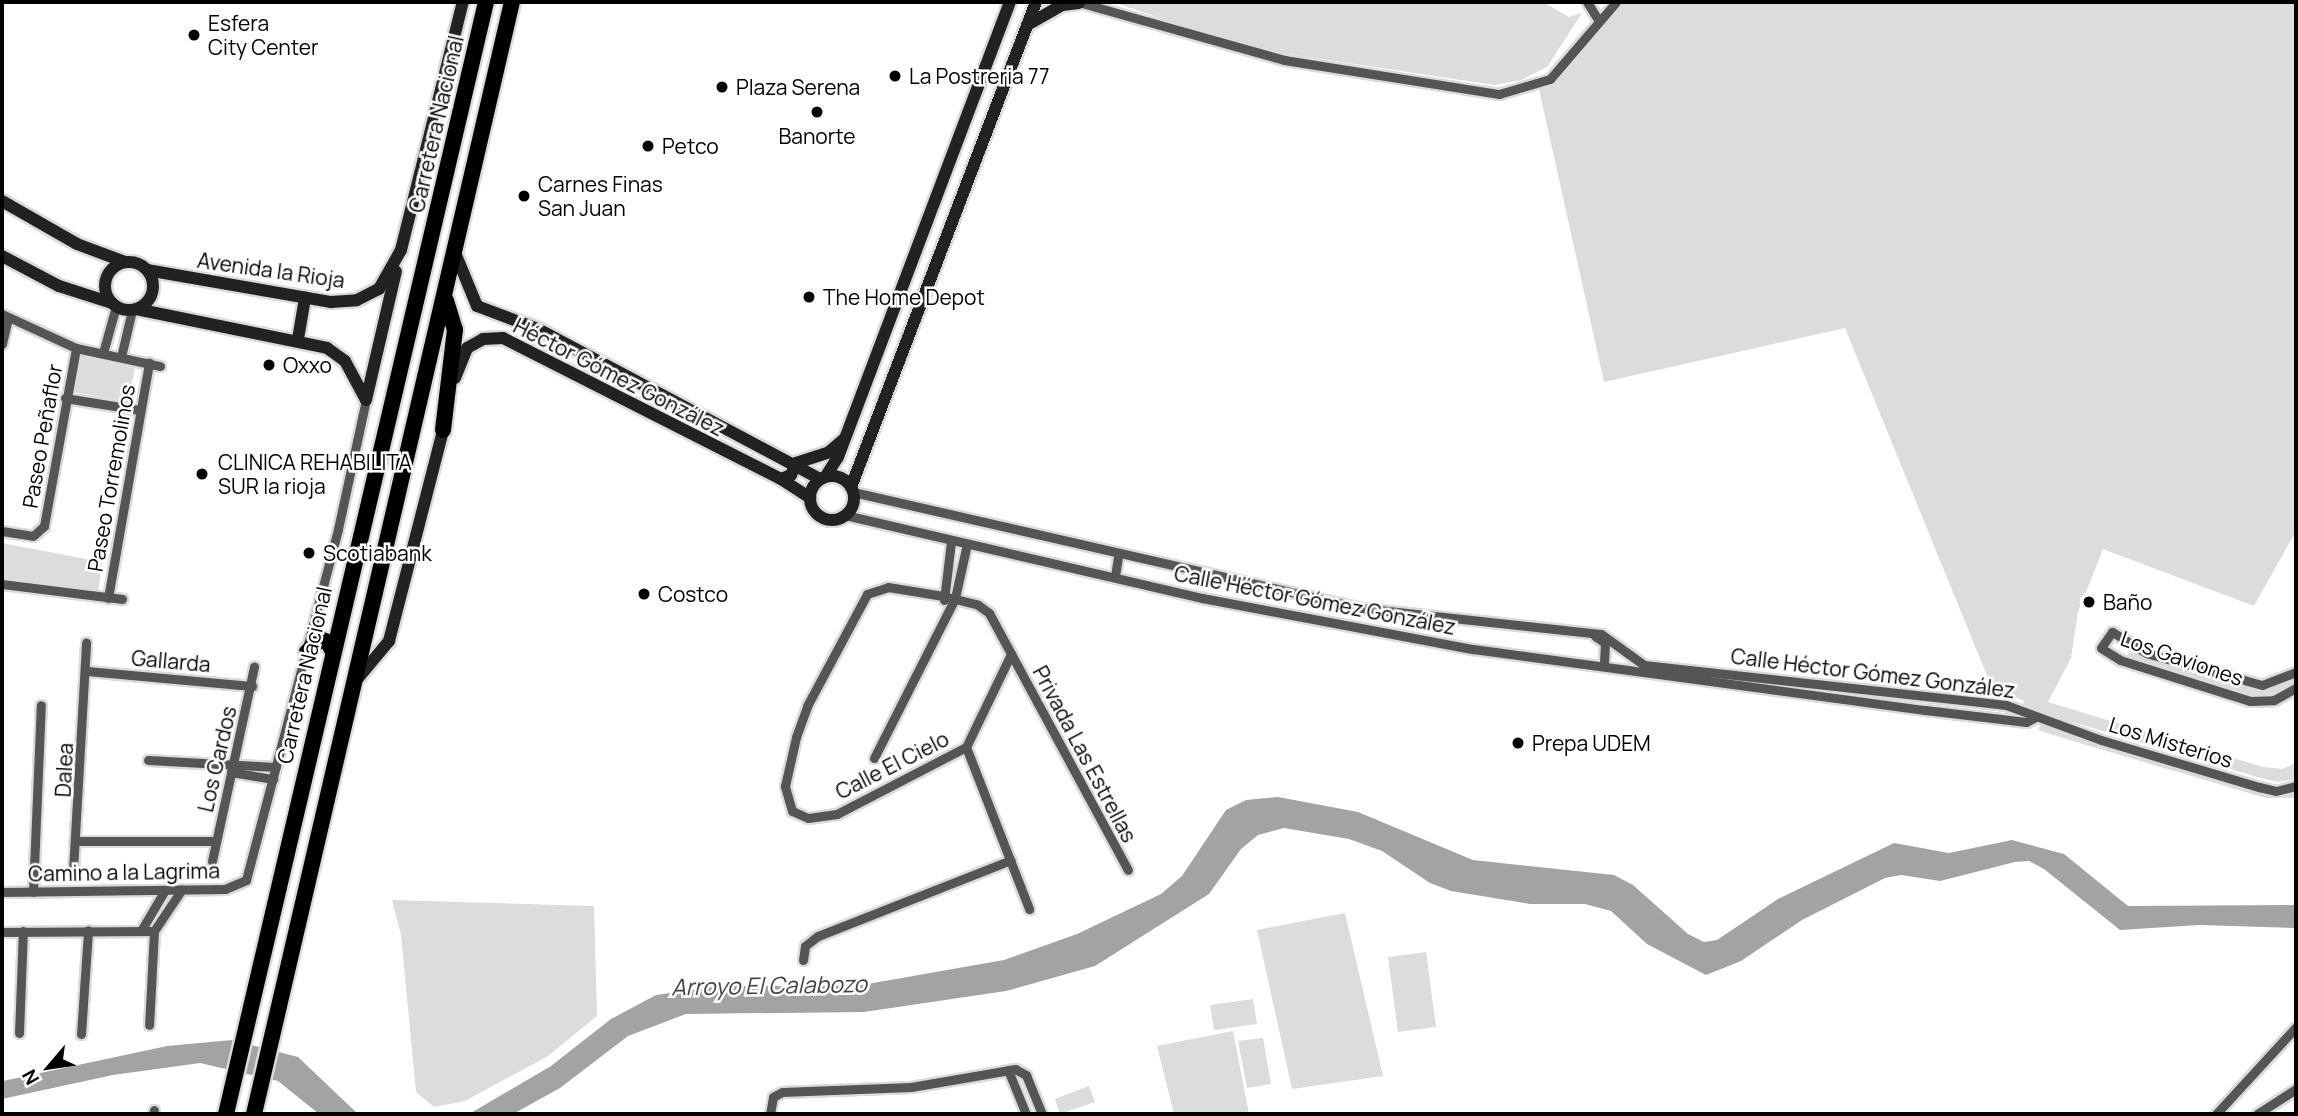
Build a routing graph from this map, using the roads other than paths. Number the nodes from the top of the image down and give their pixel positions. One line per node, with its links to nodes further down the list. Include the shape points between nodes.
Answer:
1 (463, 2): 16 (street, Avenida la Rioja)
2 (486, 2): 59 (highway, Carretera Nacional)
3 (512, 2): 14 (highway)
4 (520, 2): 14 (highway)
5 (1007, 2): 37 (street)
6 (1036, 2): 13 (street)
7 (1079, 2): 11 (street); 13 (street, via 1051,9)
8 (1097, 2): 11 (street)
9 (1587, 2): 12 (street)
10 (1616, 2): 12 (street)
11 (1112, 9): 12 (street, via 1284,60 1499,94 1550,79)
12 (1599, 21)
13 (1027, 25): 41 (street)
14 (505, 31): 18 (highway)
15 (2, 201): 19 (street, via 77,244)
16 (401, 250): 21 (street, Avenida la Rioja, via 388,279 366,297 331,302); 34 (street)
17 (2, 256): 23 (street, via 59,286)
18 (456, 256): 22 (highway); 38 (street, Héctor Gómez González, via 477,306 538,329)
19 (125, 262): 20 (street); 23 (street, via 107,275 105,290)
20 (147, 270): 21 (street, Avenida la Rioja); 24 (street, via 152,292)
21 (306, 298): 26 (street)
22 (446, 300): 36 (highway, via 455,330); 67 (highway)
23 (114, 304): 24 (street); 29 (street)
24 (134, 309): 26 (street); 30 (street)
25 (5, 316): 27 (street); 28 (street)
26 (298, 339): 34 (street, via 327,348 345,361)
27 (2, 344)
28 (76, 348): 29 (street); 33 (street, Paseo Peñaflor)
29 (103, 353): 30 (street)
30 (121, 357): 31 (street)
31 (149, 363): 32 (street); 35 (street, Paseo Torremolinos)
32 (160, 366)
33 (65, 398): 35 (street); 44 (street, Paseo Peñaflor, via 42,531 33,536)
34 (366, 400): 60 (street, Camino a la Lagrima)
35 (139, 410): 53 (street, Paseo Torremolinos)
36 (443, 430): 40 (street, Héctor Gómez González, via 463,355 483,338 503,338); 67 (street, Héctor Gómez González, via 389,641)
37 (846, 437): 38 (street, via 829,452); 39 (street)
38 (796, 463): 39 (street, Héctor Gómez González); 40 (street, via 791,475)
39 (823, 478): 41 (street, via 840,478); 42 (street)
40 (781, 479): 42 (street, Héctor Gómez González)
41 (852, 489): 43 (street); 47 (street, Calle Héctor Gómez González)
42 (810, 498): 43 (street, via 820,517 834,520)
43 (845, 515): 45 (street, Calle Héctor Gómez González)
44 (2, 531)
45 (951, 541): 46 (street, Calle Héctor Gómez González); 48 (street)
46 (967, 544): 49 (street); 50 (street, Calle Héctor Gómez González)
47 (1118, 556): 50 (street); 57 (street, Calle Héctor Gómez González, via 1361,608)
48 (947, 573): 49 (street); 52 (street)
49 (959, 575): 54 (street)
50 (1115, 576): 62 (street, Calle Héctor Gómez González, via 1367,631 1473,649)
51 (2, 584): 53 (street)
52 (943, 596): 54 (street, Calle El Cielo); 56 (street); 74 (street, Calle El Cielo, via 881,586 867,594 807,706 785,794 799,817 837,814)
53 (108, 598): 55 (street)
54 (955, 598): 56 (street); 61 (street, Calle El Cielo, via 984,608)
55 (122, 599)
56 (946, 609): 75 (street)
57 (1589, 634): 62 (street, via 1605,643); 64 (street, Calle Héctor Gómez González, via 1607,636)
58 (86, 642): 65 (street, Dalea)
59 (332, 650): 60 (highway, via 320,639); 106 (highway, Carretera Nacional)
60 (307, 652): 79 (street, Camino a la Lagrima)
61 (1011, 654): 74 (street, Calle El Cielo); 88 (street, Privada Las Estrellas)
62 (1604, 663): 64 (street, Calle Héctor Gómez González)
63 (254, 666): 68 (street, Los Cardos)
64 (1644, 669): 70 (street, Calle Héctor Gómez González); 72 (street, Calle Héctor Gómez González)
65 (86, 671): 68 (street, Gallarda); 83 (street, Dalea)
66 (2296, 672): 69 (street, Los Gaviones, via 2262,685 2146,653 2112,632 2101,648 2120,660 2250,701 2274,700)
67 (354, 683): 107 (highway)
68 (252, 686): 77 (street, Los Cardos)
69 (2296, 688)
70 (1943, 697): 72 (street); 73 (street, Calle Héctor Gómez González, via 2006,705)
71 (41, 705): 92 (street)
72 (1941, 711): 73 (street, Calle Héctor Gómez González, via 2026,722)
73 (2036, 718): 82 (street, Los Misterios, via 2259,787 2276,791)
74 (966, 747): 85 (street)
75 (874, 758)
76 (148, 760): 78 (street)
77 (236, 762): 78 (street); 79 (street); 80 (street, Los Cardos)
78 (225, 765): 80 (street)
79 (276, 767): 81 (street, Camino a la Lagrima)
80 (233, 775): 81 (street); 84 (street, Los Cardos)
81 (273, 779): 89 (street, Camino a la Lagrima, via 246,880 225,889)
82 (2295, 788)
83 (77, 841): 84 (street); 87 (street, Dalea)
84 (215, 841): 86 (street, Los Cardos)
85 (1011, 860): 93 (street); 99 (street, via 818,936 805,946)
86 (212, 861)
87 (73, 870)
88 (1128, 870)
89 (182, 889): 90 (street, Camino a la Lagrima); 97 (street)
90 (165, 890): 92 (street, Camino a la Lagrima); 94 (street)
91 (2, 892): 92 (street, Camino a la Lagrima)
92 (33, 892)
93 (1029, 909)
94 (142, 929): 95 (street); 97 (street)
95 (88, 930): 96 (street); 103 (street)
96 (23, 931): 98 (street); 102 (street)
97 (154, 931): 100 (street)
98 (2, 932)
99 (803, 960)
100 (149, 1026)
101 (2296, 1027): 111 (street)
102 (19, 1033)
103 (81, 1034)
104 (1008, 1070): 108 (street, via 911,1087 782,1092 773,1097); 109 (street); 110 (street, via 1024,1072)
105 (2296, 1089): 112 (street)
106 (225, 1110)
107 (254, 1114)
108 (770, 1114)
109 (1026, 1114)
110 (1042, 1114)
111 (2216, 1114)
112 (2257, 1114)

